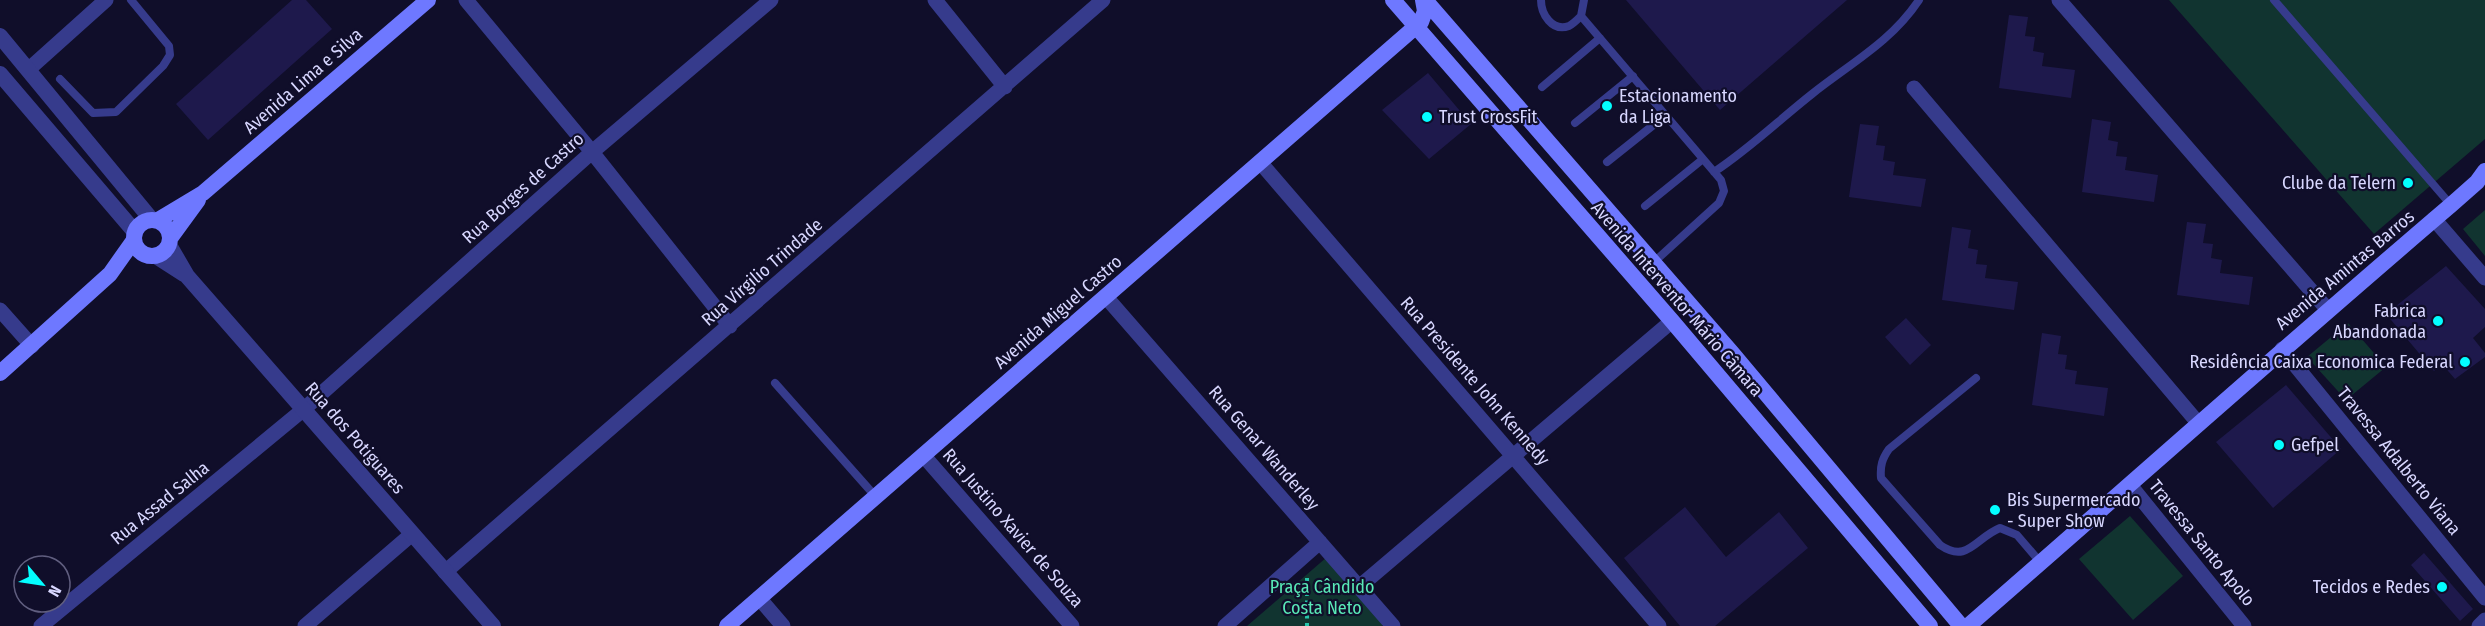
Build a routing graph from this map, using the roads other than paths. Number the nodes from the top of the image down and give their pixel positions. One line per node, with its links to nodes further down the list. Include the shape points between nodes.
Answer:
1 (106, 0): 19 (street)
2 (132, 0): 22 (lane, via 169,46 170,55 163,66 116,112 106,114 93,114)
3 (428, 0): 34 (main road, Avenida Lima e Silva)
4 (466, 0): 28 (street)
5 (771, 0): 28 (street, Rua Borges de Castro)
6 (935, 0): 23 (street)
7 (1103, 0): 23 (street, Rua Virgilio Trindade)
8 (1394, 0): 16 (main road, Avenida Interventor Mário Câmara)
9 (1424, 0): 16 (main road, via 1425,16); 41 (main road, Avenida Interventor Mário Câmara)
10 (1541, 0): 15 (lane, via 1547,20 1558,26 1570,26)
11 (1584, 0): 15 (lane)
12 (1919, 0): 32 (lane, via 1887,39)
13 (2059, 0): 46 (street)
14 (2274, 0): 35 (lane)
15 (1581, 16): 18 (lane)
16 (1415, 27): 30 (main road, Avenida Miguel Castro); 47 (main road, Avenida Interventor Mário Câmara)
17 (0, 36): 19 (street)
18 (1600, 38): 21 (lane); 24 (lane)
19 (29, 69): 38 (street)
20 (0, 74): 39 (street)
21 (1633, 76): 26 (lane); 27 (lane)
22 (60, 79)
23 (1005, 87): 48 (street, Rua Virgilio Trindade)
24 (1542, 87)
25 (1914, 88): 55 (street)
26 (1665, 115): 29 (lane); 31 (lane)
27 (1575, 123)
28 (592, 152): 48 (street); 54 (street, Rua Borges de Castro)
29 (1703, 159): 32 (lane); 36 (lane)
30 (1260, 162): 44 (main road, Avenida Miguel Castro); 57 (street, Rua Presidente John Kennedy)
31 (1607, 162)
32 (1714, 172): 41 (lane, via 1724,191 1719,203)
33 (2482, 177): 35 (main road, Avenida Amintas Barros)
34 (203, 193): 38 (main road, Avenida Lima e Silva); 40 (main road, Avenida Lima e Silva)
35 (2451, 205): 37 (main road, Avenida Amintas Barros)
36 (1645, 206)
37 (2434, 219): 43 (street); 46 (main road, Avenida Amintas Barros)
38 (155, 220): 39 (main road, via 141,223); 40 (main road, via 167,227)
39 (134, 236): 40 (main road, via 138,250); 42 (main road, Avenida Lima e Silva)
40 (160, 248): 42 (main road, Avenida Lima e Silva); 54 (street, Rua dos Potiguares)
41 (1654, 262): 78 (main road, Avenida Interventor Mário Câmara)
42 (110, 274): 49 (main road, Avenida Lima e Silva)
43 (2485, 278)
44 (1106, 297): 56 (main road, Avenida Miguel Castro); 61 (street, Rua Genar Wanderley)
45 (0, 310): 49 (street)
46 (2328, 310): 50 (main road, Avenida Amintas Barros)
47 (1672, 321): 57 (street); 77 (main road, Avenida Interventor Mário Câmara)
48 (730, 326): 63 (street, Rua Virgilio Trindade)
49 (32, 346): 51 (main road, Avenida Lima e Silva)
50 (2282, 349): 55 (main road, Avenida Amintas Barros); 66 (street, Travessa Adalberto Viana)
51 (0, 373)
52 (1976, 378): 62 (lane, via 1889,449 1880,468 1881,478 1949,551 1959,554 2000,528 2017,535)
53 (775, 383): 59 (lane)
54 (304, 410): 60 (street, Rua dos Potiguares); 68 (street, Rua Assad Salha)
55 (2199, 424): 58 (main road, Avenida Amintas Barros)
56 (923, 455): 59 (main road, Avenida Miguel Castro); 73 (street, Rua Justino Xavier de Souza)
57 (1515, 456): 64 (street); 76 (street, Rua Presidente John Kennedy)
58 (2130, 485): 62 (main road, Avenida Amintas Barros); 80 (street, Travessa Santo Apolo)
59 (876, 497): 65 (main road, Avenida Miguel Castro)
60 (412, 534): 63 (street, Rua dos Potiguares); 69 (street)
61 (1320, 542): 64 (street, Rua Genar Wanderley); 74 (street)
62 (2041, 563): 79 (main road, Avenida Amintas Barros)
63 (445, 572): 70 (street, Rua dos Potiguares)
64 (1359, 587): 75 (street, Rua Genar Wanderley)
65 (759, 598): 71 (main road, Avenida Miguel Castro); 72 (street)
66 (2485, 598)
67 (2485, 620): 81 (street)
68 (41, 626)
69 (305, 626)
70 (493, 626)
71 (728, 626)
72 (783, 626)
73 (1072, 626)
74 (1225, 626)
75 (1393, 626)
76 (1659, 626)
77 (1930, 626)
78 (1961, 626)
79 (1968, 626)
80 (2244, 626)
81 (2478, 626)

